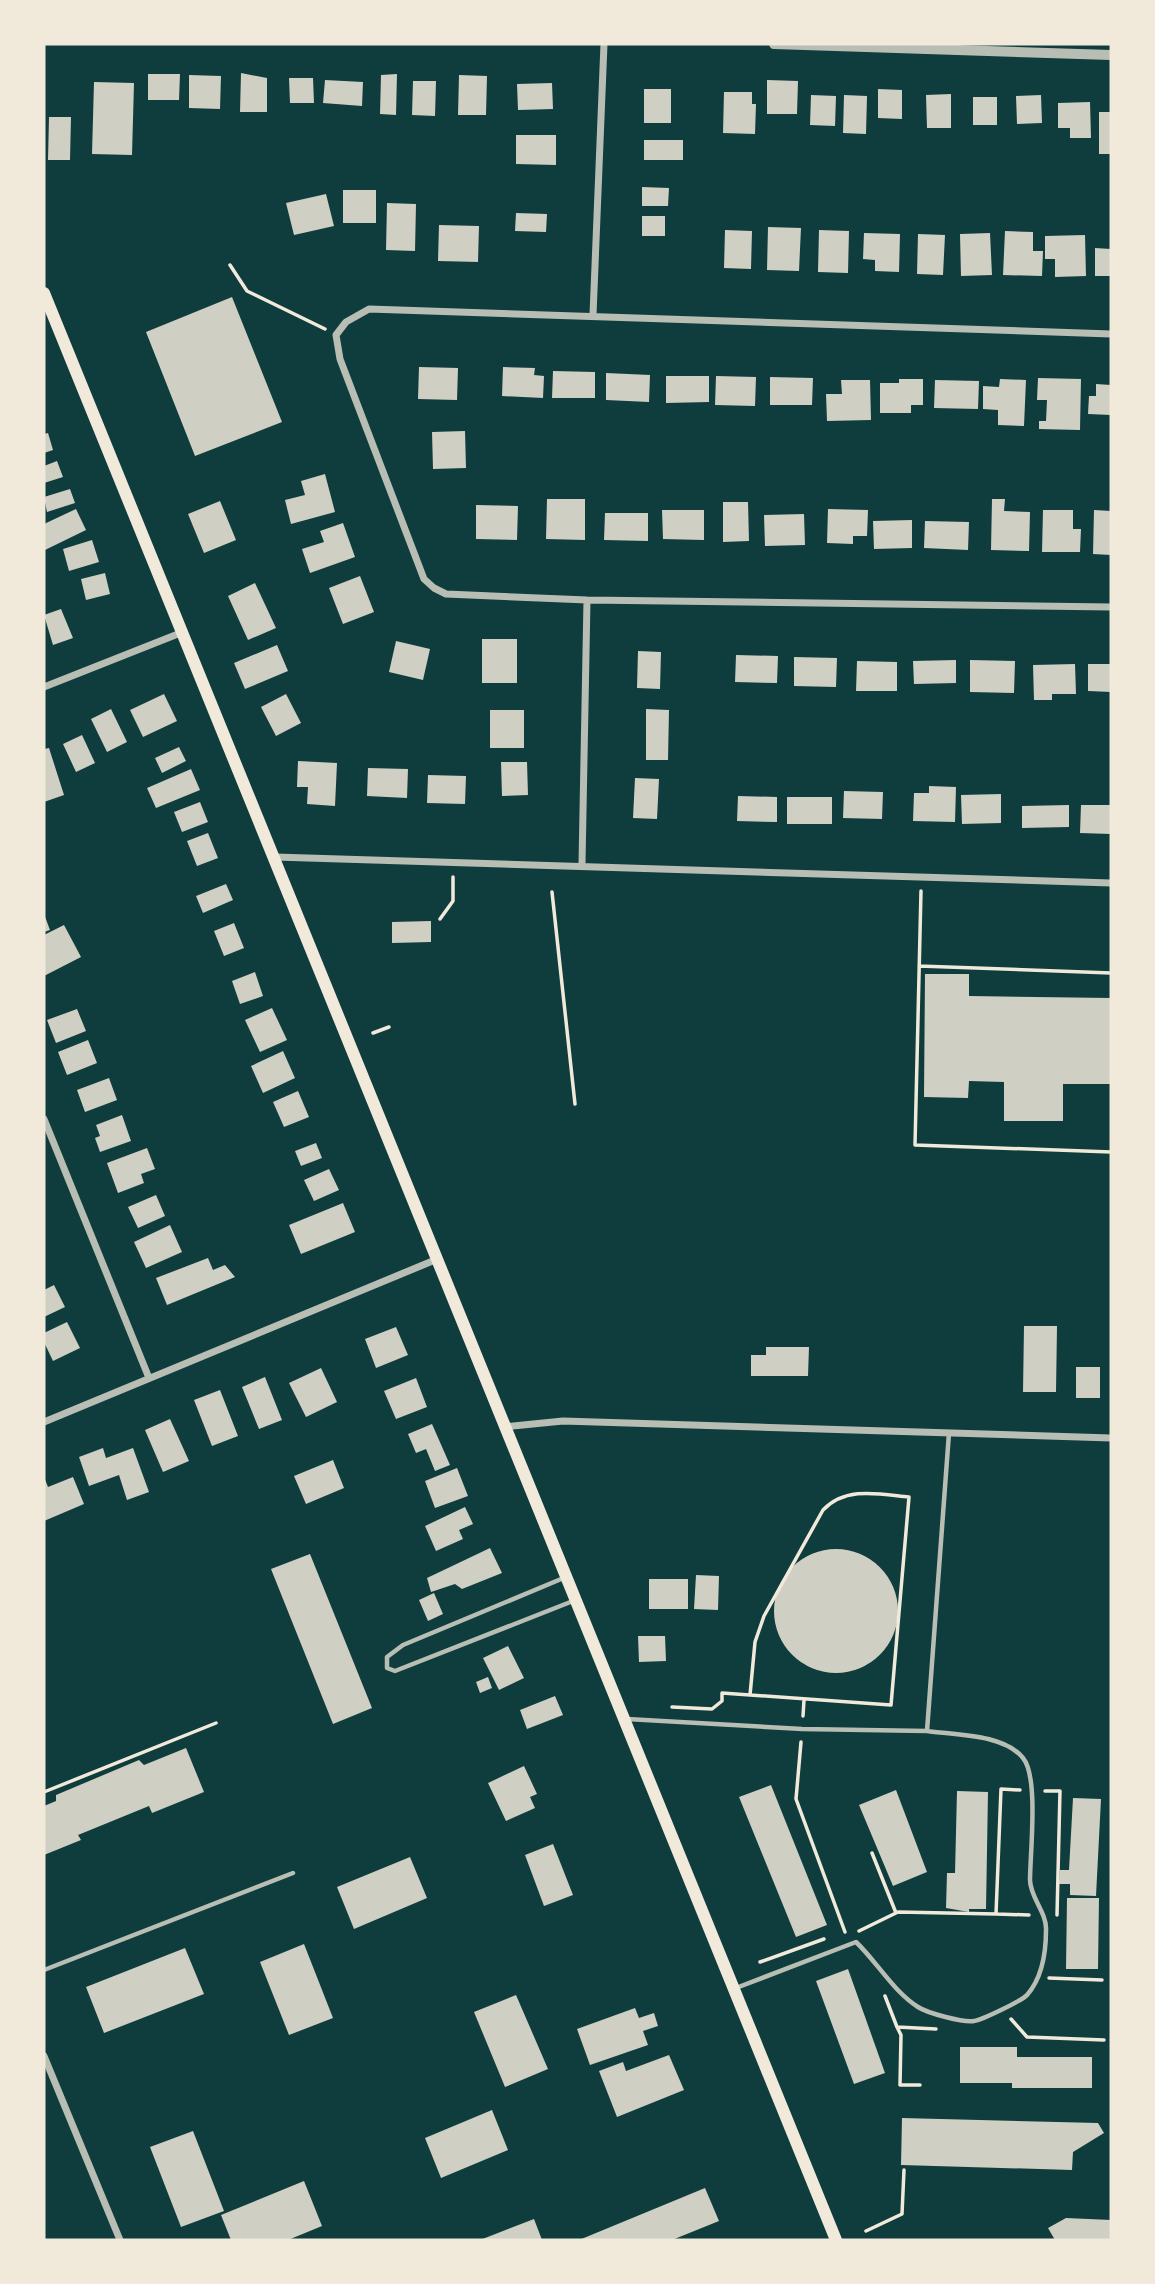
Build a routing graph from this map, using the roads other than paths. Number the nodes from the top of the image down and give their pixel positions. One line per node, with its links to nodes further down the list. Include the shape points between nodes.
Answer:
1 (604, 44): 5 (street)
2 (775, 44): 3 (street)
3 (1111, 55)
4 (44, 293): 9 (main road)
5 (593, 315): 6 (street); 7 (street, via 369,309 346,322 336,335 340,359 424,579 446,594)
6 (1111, 334)
7 (587, 600): 8 (street); 12 (street)
8 (1111, 607)
9 (183, 632): 10 (street); 11 (main road)
10 (44, 687)
11 (275, 857): 12 (street); 15 (main road)
12 (582, 864): 13 (street)
13 (1111, 883)
14 (44, 1119): 16 (street)
15 (435, 1260): 16 (street); 18 (main road)
16 (149, 1378): 17 (street)
17 (44, 1422)
18 (504, 1427): 19 (street, via 563,1421); 21 (main road)
19 (949, 1433): 20 (street); 24 (lane)
20 (1111, 1438)
21 (567, 1576): 22 (main road); 22 (lane, via 403,1645 387,1657 387,1668 395,1671)
22 (577, 1600): 23 (main road)
23 (627, 1719): 24 (lane); 27 (main road)
24 (928, 1731): 27 (lane, via 1000,1744 1023,1757 1031,1790 1030,1884 1047,1926 1043,1965 1026,1997 974,2021 928,2011 900,1994 856,1942)
25 (293, 1873): 26 (lane)
26 (44, 1970)
27 (735, 1988): 30 (main road)
28 (44, 2056): 29 (street)
29 (120, 2240)
30 (836, 2240)

